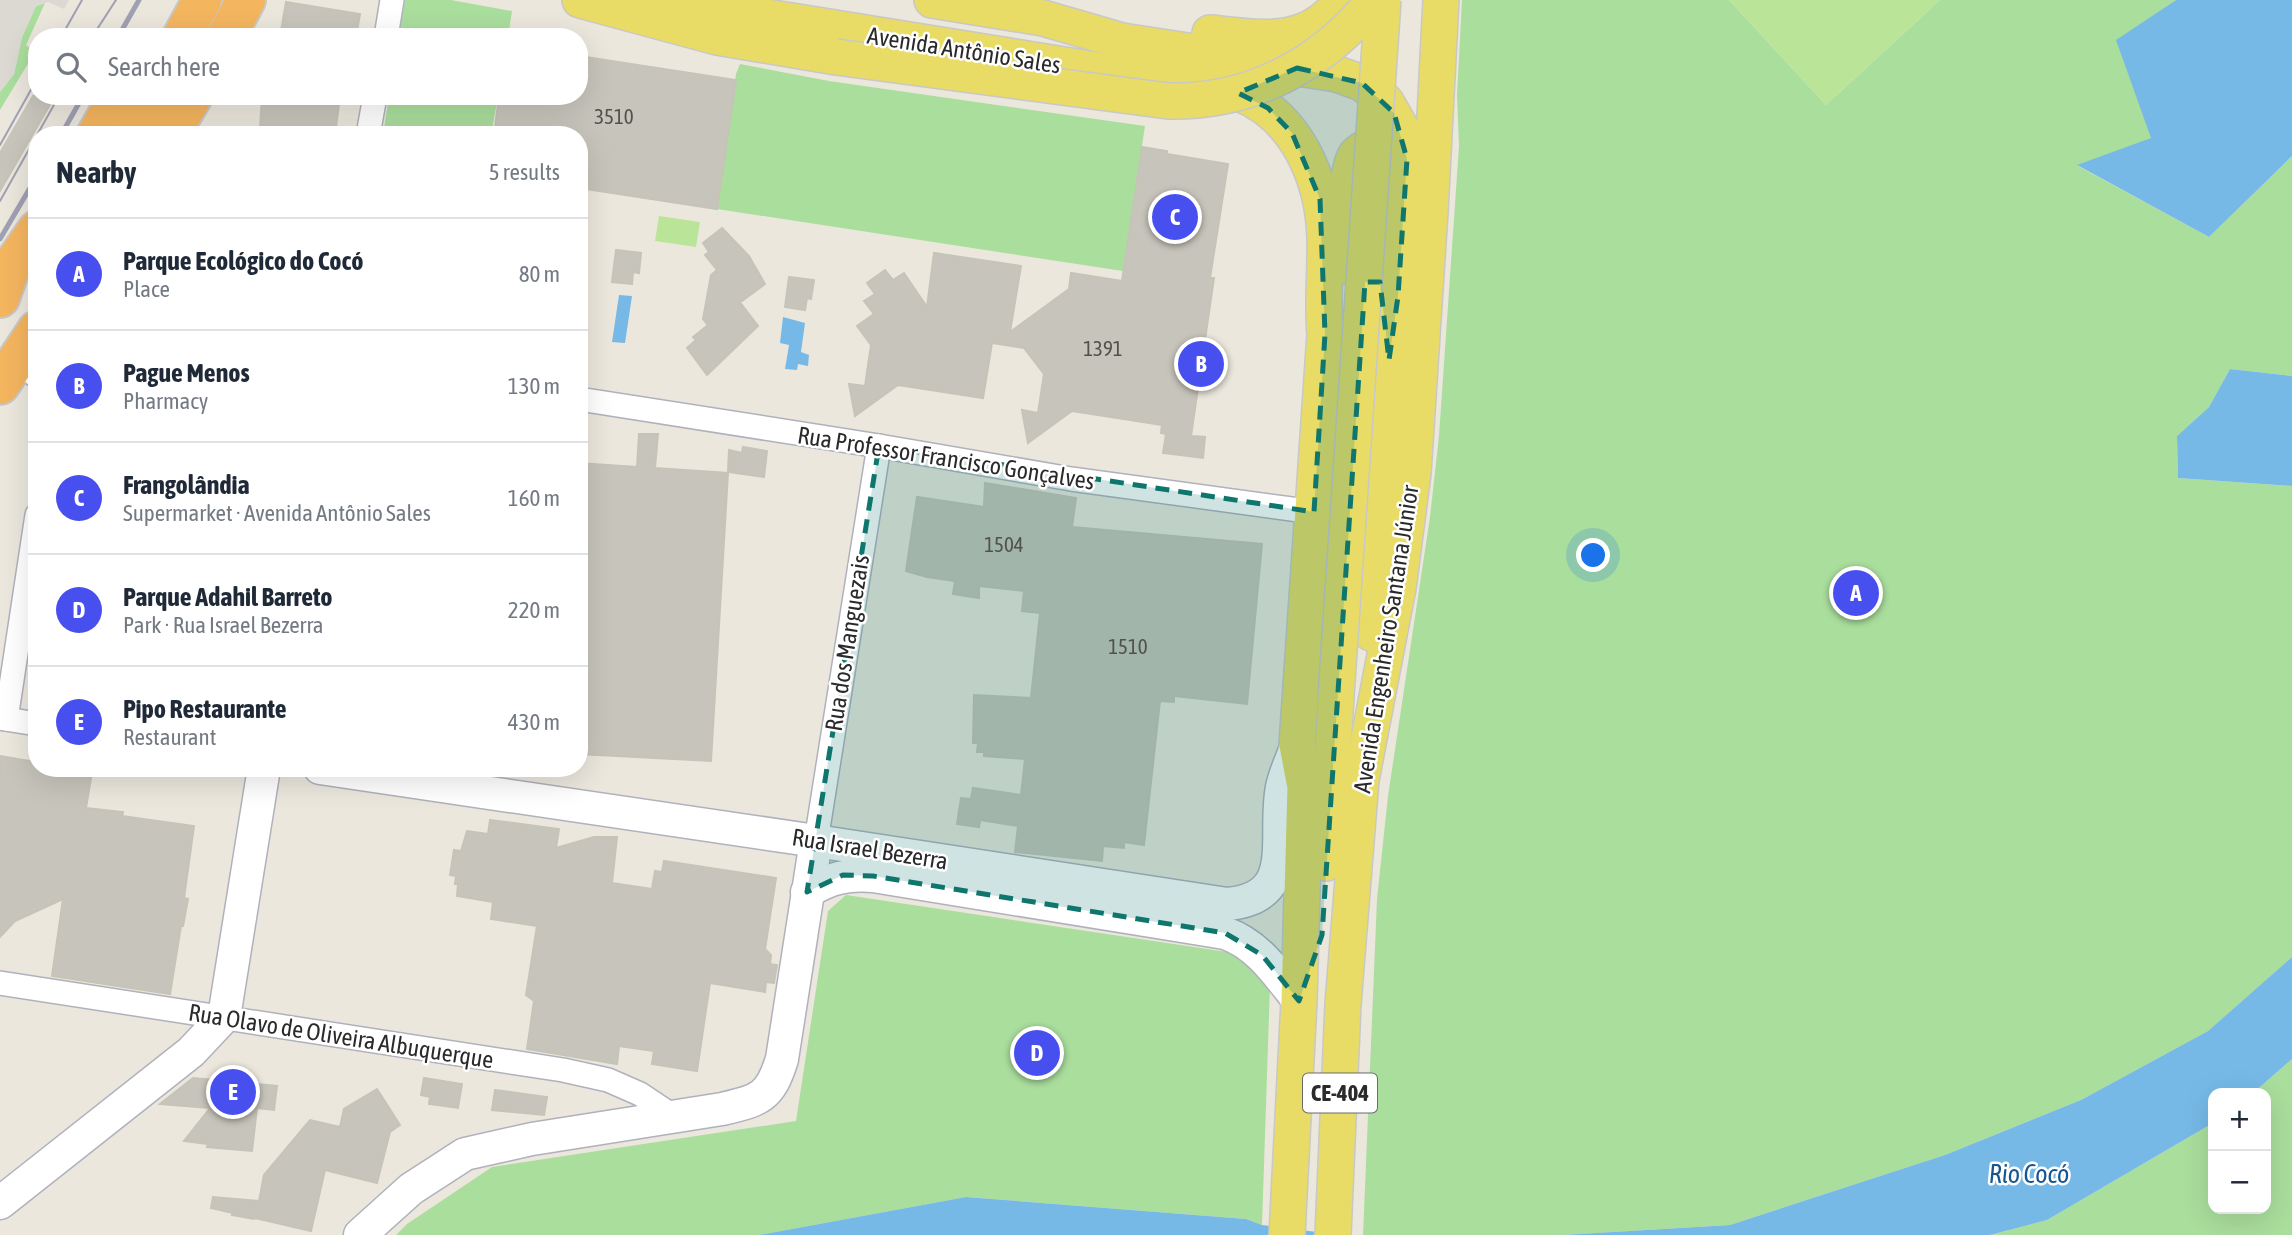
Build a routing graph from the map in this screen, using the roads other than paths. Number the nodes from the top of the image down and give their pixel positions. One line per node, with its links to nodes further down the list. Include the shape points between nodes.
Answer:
1 (173, 0): 13 (highway)
2 (202, 0): 14 (highway)
3 (246, 0): 15 (highway)
4 (392, 0): 16 (street)
5 (580, 0): 9 (main road, bridge, via 717,37 836,57 1195,102 1276,80 1340,38)
6 (622, 0): 25 (main road, Avenida Antônio Sales, via 754,15 1239,93 1268,108)
7 (932, 0): 12 (main road, Avenida Antônio Sales)
8 (1342, 0): 12 (main road, via 1307,30 1279,38 1125,19)
9 (1374, 0)
10 (1383, 0): 44 (main road, Avenida Engenheiro Santana Júnior, bridge, via 1322,935)
11 (1441, 0): 40 (main road, Avenida Engenheiro Santana Júnior, via 1413,473 1398,588)
12 (1043, 18): 30 (main road, via 1122,41 1337,74 1362,83 1385,102 1401,128 1407,159)
13 (158, 28)
14 (187, 28)
15 (231, 28)
16 (387, 28)
17 (113, 105): 21 (highway)
18 (145, 105): 22 (highway)
19 (187, 105): 23 (highway)
20 (373, 105): 24 (street)
21 (101, 126)
22 (133, 126)
23 (175, 126)
24 (370, 126)
25 (1292, 133): 29 (main road, Avenida Engenheiro Santana Júnior, via 1320,199 1325,237)
26 (28, 243): 27 (highway, via 11,267)
27 (22, 281): 28 (highway)
28 (0, 309)
29 (1325, 334): 30 (main road, via 1342,305 1352,164 1369,146 1386,155 1389,166 1382,297); 33 (main road, Avenida Engenheiro Santana Júnior)
30 (1389, 360): 40 (main road)
31 (588, 400): 32 (street, Rua Professor Francisco Gonçalves)
32 (879, 446): 33 (street, Rua Professor Francisco Gonçalves, via 1071,479); 41 (street, Rua dos Manguezais)
33 (1314, 512): 37 (main road, Avenida Engenheiro Santana Júnior)
34 (28, 569): 35 (street)
35 (3, 719): 36 (street)
36 (28, 723)
37 (1297, 746): 41 (street, Rua Israel Bezerra, via 1282,786 1273,883 1246,902 1174,897); 44 (main road, Avenida Engenheiro Santana Júnior, via 1306,787)
38 (263, 777): 45 (street)
39 (381, 777): 41 (street, Rua Israel Bezerra)
40 (1361, 780): 50 (main road, Avenida Engenheiro Santana Júnior / CE-404, via 1343,1004)
41 (816, 841): 42 (street)
42 (807, 892): 44 (street, Rua Israel Bezerra, via 843,875 873,876 1226,933 1244,939 1262,955); 46 (street, via 782,1059 774,1084 753,1102)
43 (0, 983): 45 (street, Rua Olavo de Oliveira Albuquerque)
44 (1299, 1001): 49 (main road, Avenida Engenheiro Santana Júnior / CE-404)
45 (224, 1017): 46 (street, Rua Olavo de Oliveira Albuquerque, via 608,1080); 47 (street, via 191,1052)
46 (673, 1116): 48 (street, via 465,1154 411,1189)
47 (0, 1203)
48 (360, 1235)
49 (1287, 1235)
50 (1333, 1235)

